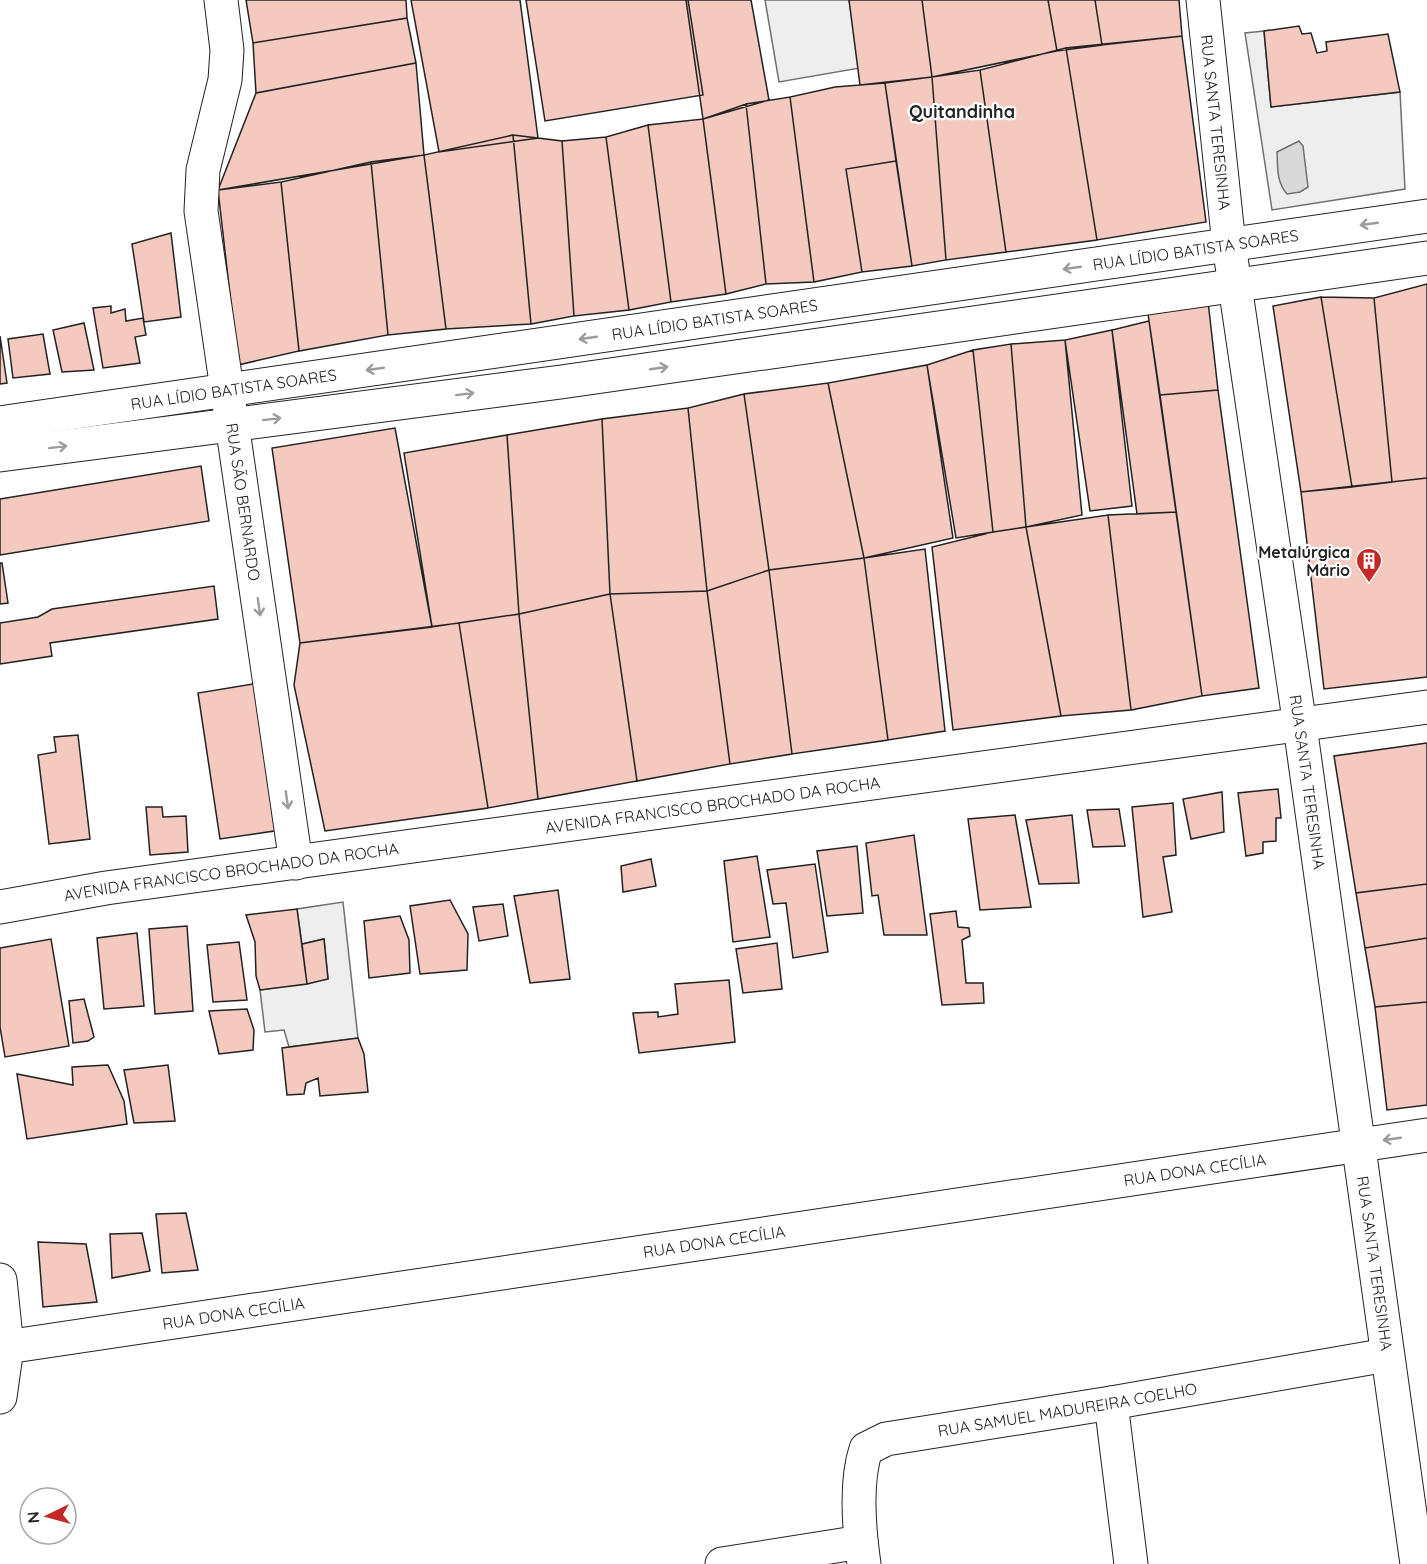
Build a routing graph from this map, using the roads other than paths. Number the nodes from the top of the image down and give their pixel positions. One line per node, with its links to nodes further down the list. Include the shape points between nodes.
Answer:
1 (221, 0): 10 (street, RUA SÃO BERNARDO, via 227,50 225,80 203,170 201,211)
2 (1203, 0): 4 (street, RUA SANTA TERESINHA)
3 (1427, 216): 4 (street, RUA LÍDIO BATISTA SOARES, one-way to 4)
4 (1229, 245): 6 (street, RUA SANTA TERESINHA); 7 (street, RUA LÍDIO BATISTA SOARES, one-way to 7)
5 (1427, 258): 6 (street, RUA LÍDIO BATISTA SOARES)
6 (1235, 286): 8 (street, RUA LÍDIO BATISTA SOARES); 16 (street, RUA SANTA TERESINHA)
7 (850, 300): 8 (street); 9 (street, RUA LÍDIO BATISTA SOARES, one-way to 9)
8 (857, 339): 11 (street, RUA LÍDIO BATISTA SOARES, one-way to 8)
9 (424, 362): 10 (street, RUA LÍDIO BATISTA SOARES, one-way to 10); 11 (street)
10 (228, 390): 12 (street, RUA LÍDIO BATISTA SOARES); 13 (street, RUA SÃO BERNARDO)
11 (429, 399): 13 (street, RUA LÍDIO BATISTA SOARES, one-way to 11)
12 (0, 423)
13 (232, 424): 14 (street, RUA LÍDIO BATISTA SOARES, one-way to 13); 17 (street, RUA SÃO BERNARDO, one-way to 17)
14 (0, 455)
15 (1427, 707): 16 (street, AVENIDA FRANCISCO BROCHADO DA ROCHA)
16 (1299, 726): 17 (street, AVENIDA FRANCISCO BROCHADO DA ROCHA); 20 (street, RUA SANTA TERESINHA)
17 (296, 863): 18 (street, AVENIDA FRANCISCO BROCHADO DA ROCHA, via 106,888)
18 (0, 907)
19 (1427, 1135): 20 (street, RUA DONA CECÍLIA, one-way to 20)
20 (1358, 1144): 22 (street, RUA DONA CECÍLIA); 23 (street, RUA SANTA TERESINHA)
21 (0, 1280): 22 (street)
22 (4, 1347): 24 (street)
23 (1387, 1355): 25 (street, RUA SAMUEL MADUREIRA COELHO); 26 (street, RUA SANTA TERESINHA)
24 (0, 1398)
25 (1111, 1403): 27 (street, RUA SAMUEL MADUREIRA COELHO, via 886,1439 866,1449 860,1467); 29 (street)
26 (1416, 1474): 30 (street, RUA SANTA TERESINHA)
27 (862, 1553): 28 (street)
28 (722, 1564)
29 (1131, 1564)
30 (1417, 1564)

